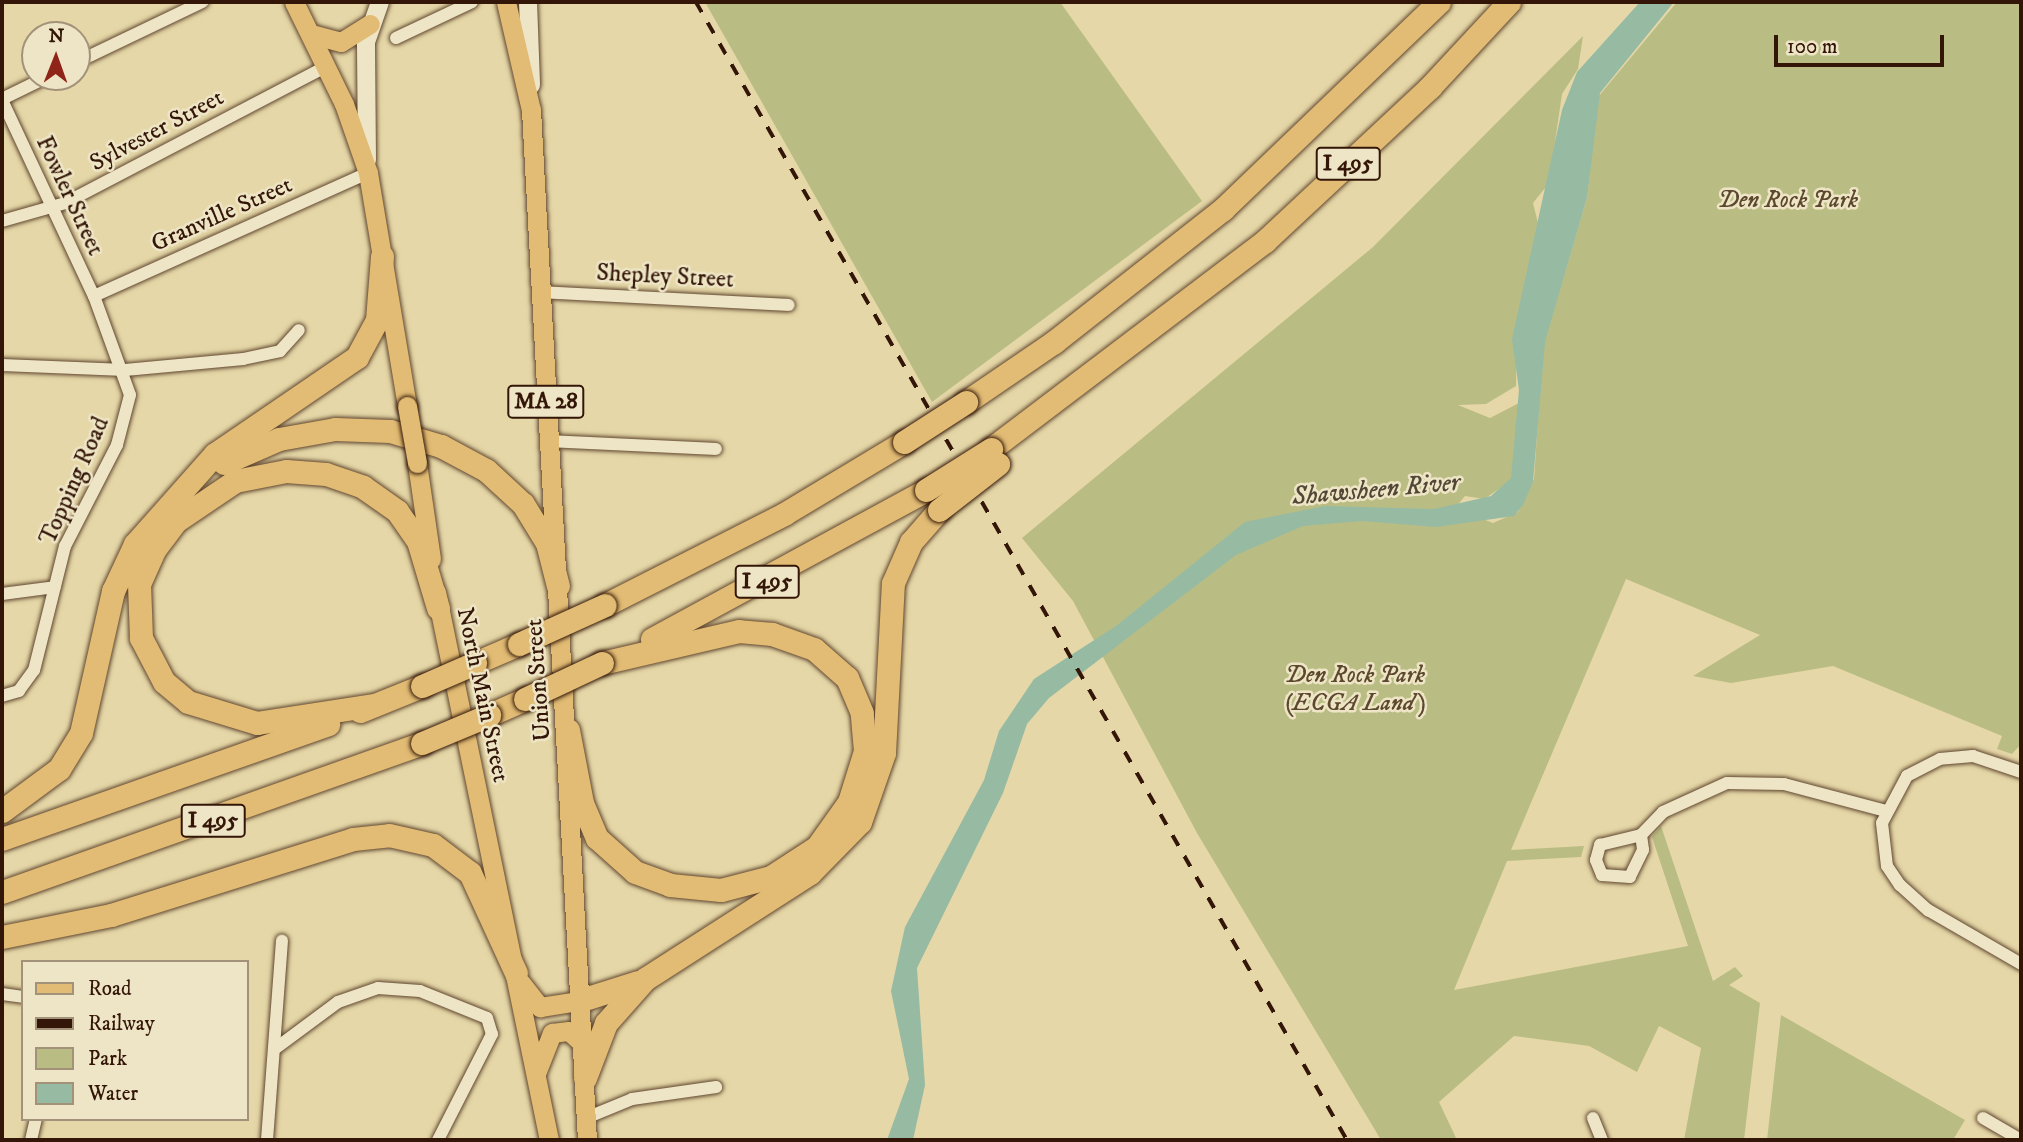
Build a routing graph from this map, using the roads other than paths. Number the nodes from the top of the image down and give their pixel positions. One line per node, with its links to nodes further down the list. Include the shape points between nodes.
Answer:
1 (202, 2): 12 (street)
2 (294, 2): 10 (main road, North Main Street)
3 (380, 2): 9 (main road)
4 (472, 2): 11 (street)
5 (506, 2): 16 (main road, MA 28)
6 (528, 2): 16 (main road)
7 (1439, 2): 38 (highway, I 495, bridge, via 1223,209 1054,342 966,402 772,521 519,644)
8 (1509, 2): 30 (highway, I 495, via 1430,86 1265,241 1106,368 1062,416)
9 (370, 24): 10 (main road, via 341,42); 17 (main road, via 363,92)
10 (311, 34): 13 (main road, North Main Street)
11 (396, 38)
12 (91, 55)
13 (327, 66): 17 (main road, North Main Street); 18 (street, Sylvester Street)
14 (21, 90): 15 (street)
15 (2, 100): 18 (street, Fowler Street)
16 (531, 110): 21 (main road, Union Street / MA 28)
17 (368, 173): 20 (main road, North Main Street); 22 (street, Granville Street)
18 (51, 207): 19 (street, Sylvester Street); 22 (street, Fowler Street)
19 (2, 221)
20 (382, 256): 31 (highway, via 377,320 357,357 215,454); 35 (main road, North Main Street, bridge)
21 (540, 292): 23 (street, Shepley Street); 28 (main road, Union Street / MA 28)
22 (93, 296): 24 (street, Fowler Street)
23 (789, 305)
24 (96, 311): 27 (street, Topping Road)
25 (299, 330): 27 (street, via 286,347 266,356)
26 (2, 365): 27 (street)
27 (125, 370): 33 (street, Topping Road, via 125,422 74,524)
28 (548, 441): 29 (street); 32 (main road, Union Street / MA 28)
29 (716, 449)
30 (995, 457): 36 (highway, I 495, bridge, via 926,490 755,588); 50 (highway, bridge, via 911,542 893,583 884,753 860,822 810,873)
31 (163, 507): 32 (highway, via 219,466 279,439 335,429 398,433 457,453 511,492 547,543); 41 (highway, via 135,544 113,591 81,733 59,769)
32 (558, 586): 39 (main road, Union Street / MA 28)
33 (55, 587): 34 (street); 37 (street, Topping Road, via 34,670 19,691)
34 (2, 594)
35 (438, 608): 38 (highway, via 418,541 397,511 363,487 326,474 286,471 235,481 176,521 154,550 139,584 141,638 156,671 188,702 257,723); 49 (main road, North Main Street)
36 (602, 663): 39 (highway, via 739,631 772,634 814,649 847,678 864,722 864,760 843,814 806,856 758,883 721,891 658,882 617,860 592,831); 45 (highway, I 495, bridge, via 422,743)
37 (2, 696)
38 (373, 705): 44 (highway, I 495, via 184,779)
39 (568, 730): 53 (main road, Union Street / MA 28)
40 (2021, 772): 42 (street, via 1973,756 1940,759 1907,776)
41 (2, 811)
42 (1886, 811): 43 (street, via 1747,781 1685,799); 48 (street, via 1882,844 1900,885 1928,910)
43 (1641, 835)
44 (2, 839)
45 (2, 892)
46 (2, 937): 49 (highway, via 111,915 353,839 388,835 433,845 470,873)
47 (282, 941): 55 (street)
48 (2021, 964)
49 (516, 973): 53 (main road, via 537,1005); 56 (main road, North Main Street)
50 (645, 979): 53 (highway); 57 (highway, via 604,1026)
51 (2, 994): 52 (street)
52 (21, 997)
53 (578, 1001): 54 (main road, Union Street / MA 28)
54 (581, 1042): 56 (main road, via 567,1031 552,1033); 57 (main road, Union Street / MA 28)
55 (276, 1048): 64 (street); 65 (street, via 338,1002 378,988 420,991 492,1023)
56 (535, 1074): 66 (main road, North Main Street)
57 (585, 1078): 59 (main road, Union Street / MA 28)
58 (716, 1087): 59 (street, via 632,1099)
59 (586, 1118): 67 (main road, Union Street / MA 28)
60 (1593, 1118): 68 (street)
61 (1983, 1118): 69 (street)
62 (36, 1121): 63 (street)
63 (31, 1140)
64 (267, 1140)
65 (438, 1140)
66 (550, 1140)
67 (587, 1140)
68 (1602, 1140)
69 (2021, 1140)

